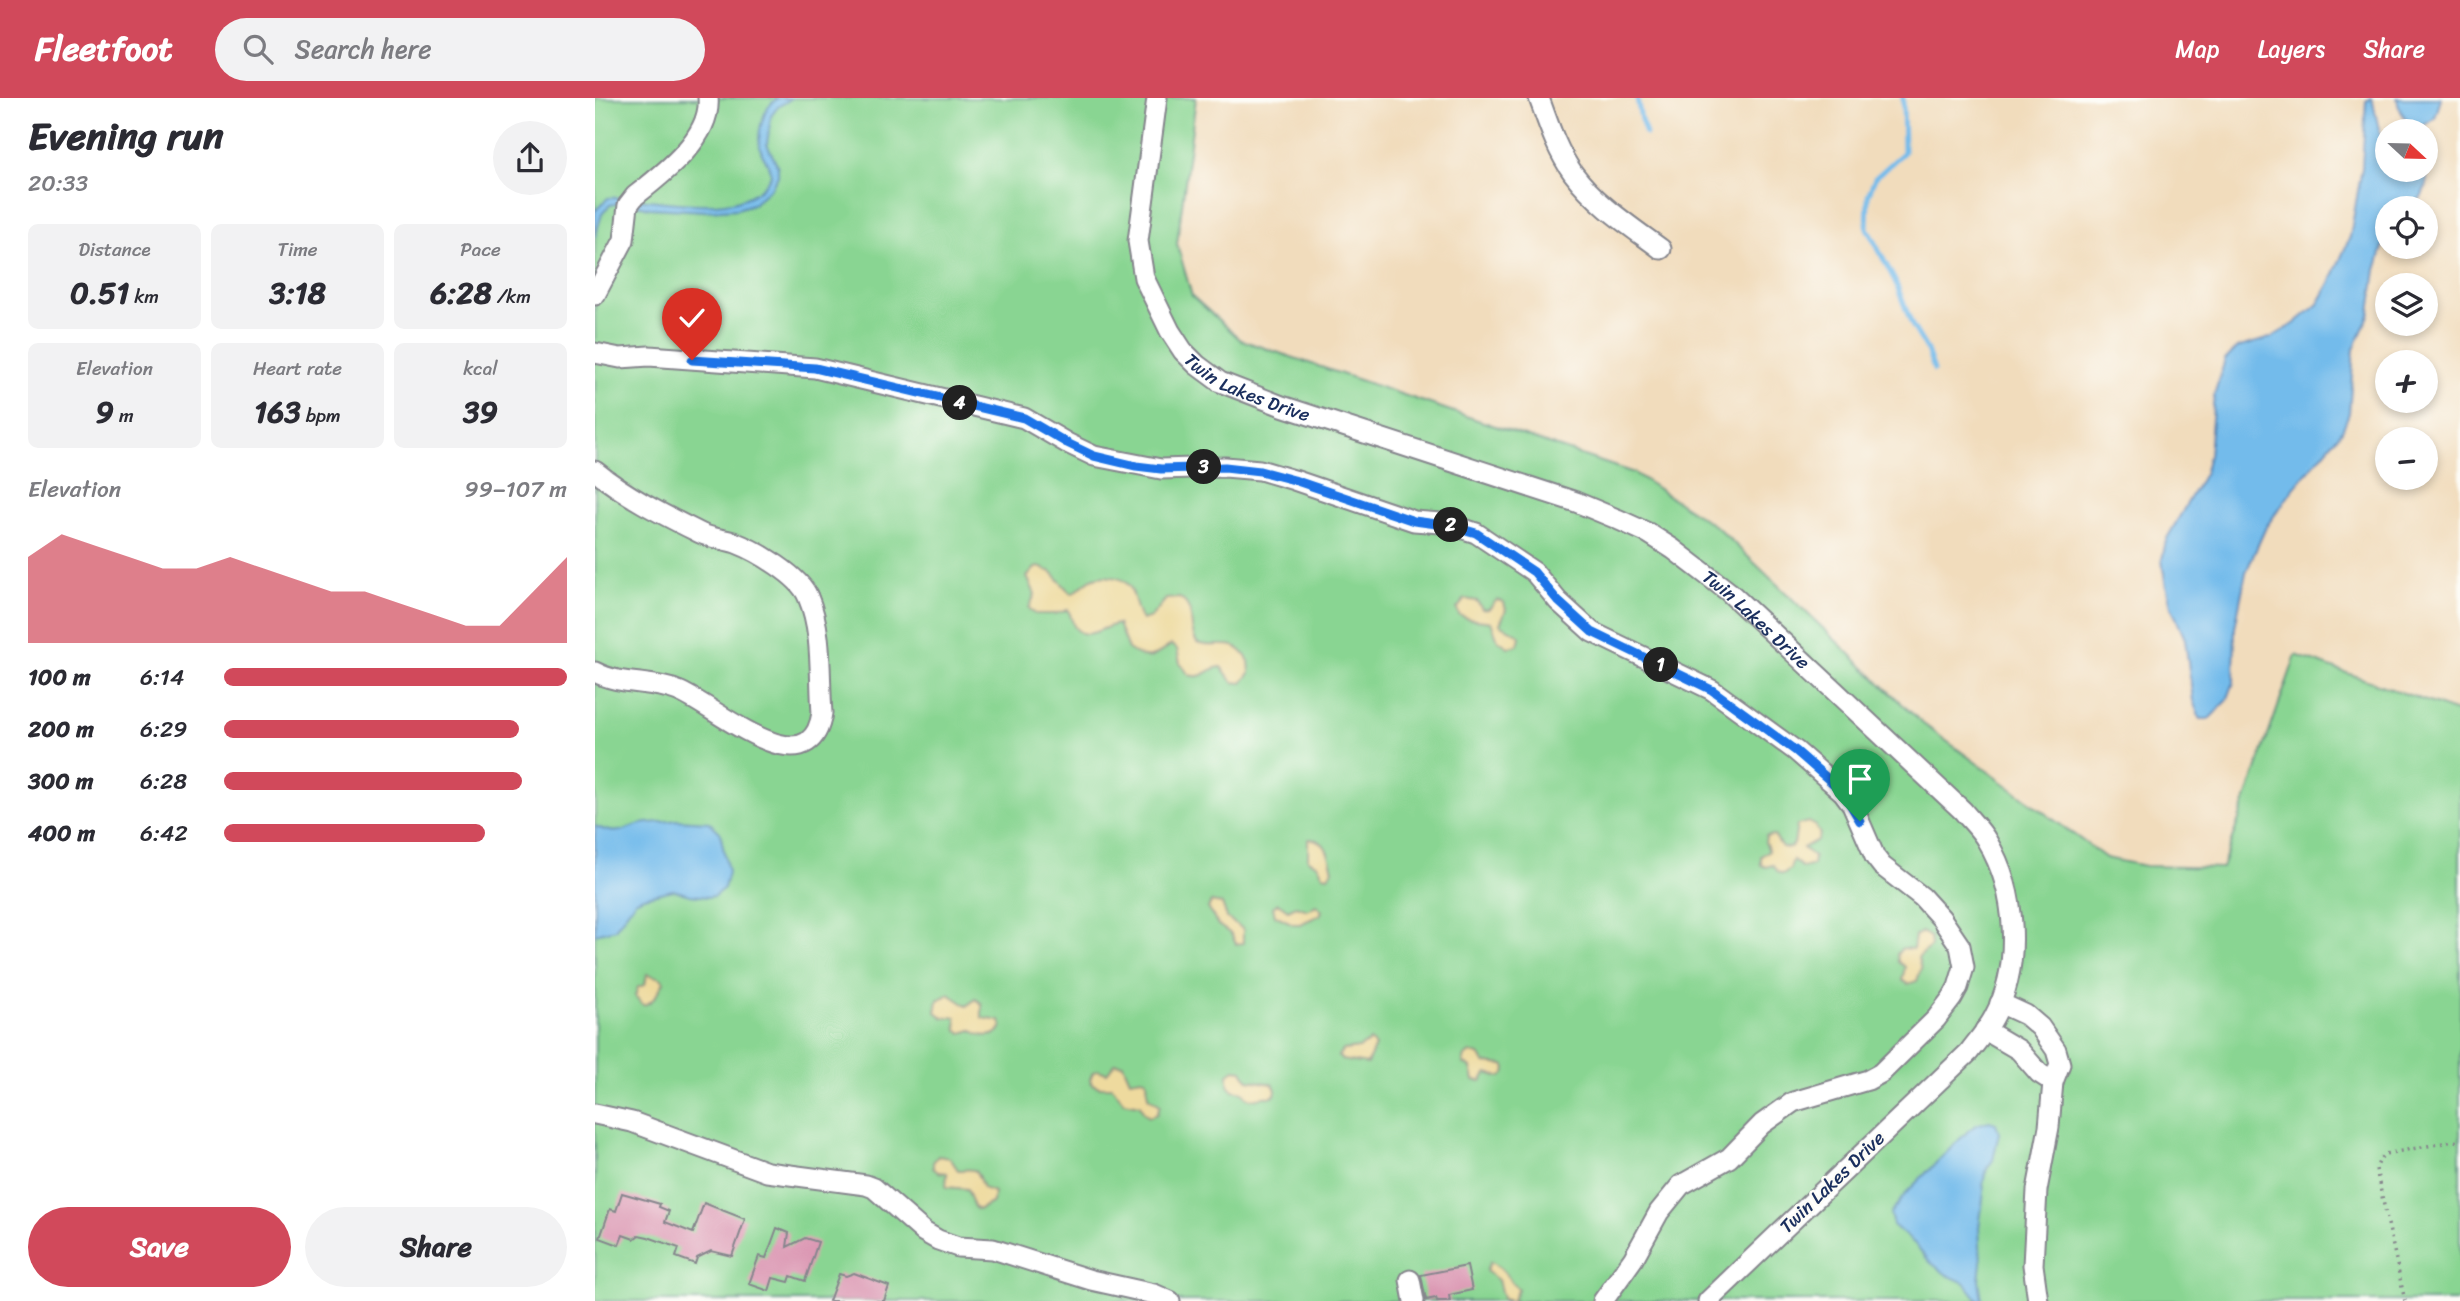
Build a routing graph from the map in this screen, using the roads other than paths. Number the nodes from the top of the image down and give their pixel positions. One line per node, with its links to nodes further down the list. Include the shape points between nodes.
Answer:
1 (708, 98): 5 (street, via 708,116 691,146 632,201 624,240)
2 (1157, 98): 9 (street, Twin Lakes Drive, via 1138,241 1144,278 1155,304 1197,365 1220,382 1257,396 1576,502 1648,533 1712,578 1954,803 1986,839 2005,883 2013,937 2010,972)
3 (1539, 98): 4 (street, via 1573,173 1604,206)
4 (1661, 249)
5 (595, 295)
6 (595, 353): 16 (street, via 815,368 1024,418 1094,456 1161,469 1260,471 1414,521 1464,529 1534,572 1592,632 1712,690 1843,792 1875,857 1922,897 1960,946 1964,967 1958,987 1936,1019 1881,1073 1793,1102 1762,1124 1728,1158 1681,1185)
7 (595, 471): 8 (street, via 704,536 754,552 805,589 816,622 820,726 806,743 782,745 676,690)
8 (595, 672)
9 (2000, 1003): 10 (street, Twin Lakes Drive); 11 (street, via 2033,1020 2056,1050 2060,1064)
10 (1985, 1030): 11 (street, via 2019,1050); 17 (street, Twin Lakes Drive, via 1969,1052)
11 (2053, 1082): 18 (street, via 2037,1190 2033,1265)
12 (595, 1114): 14 (street, via 632,1122 767,1172 866,1185 938,1240 958,1247 993,1249)
13 (1410, 1280): 15 (street)
14 (1170, 1301)
15 (1414, 1301)
16 (1604, 1301)
17 (1708, 1301)
18 (2038, 1301)

